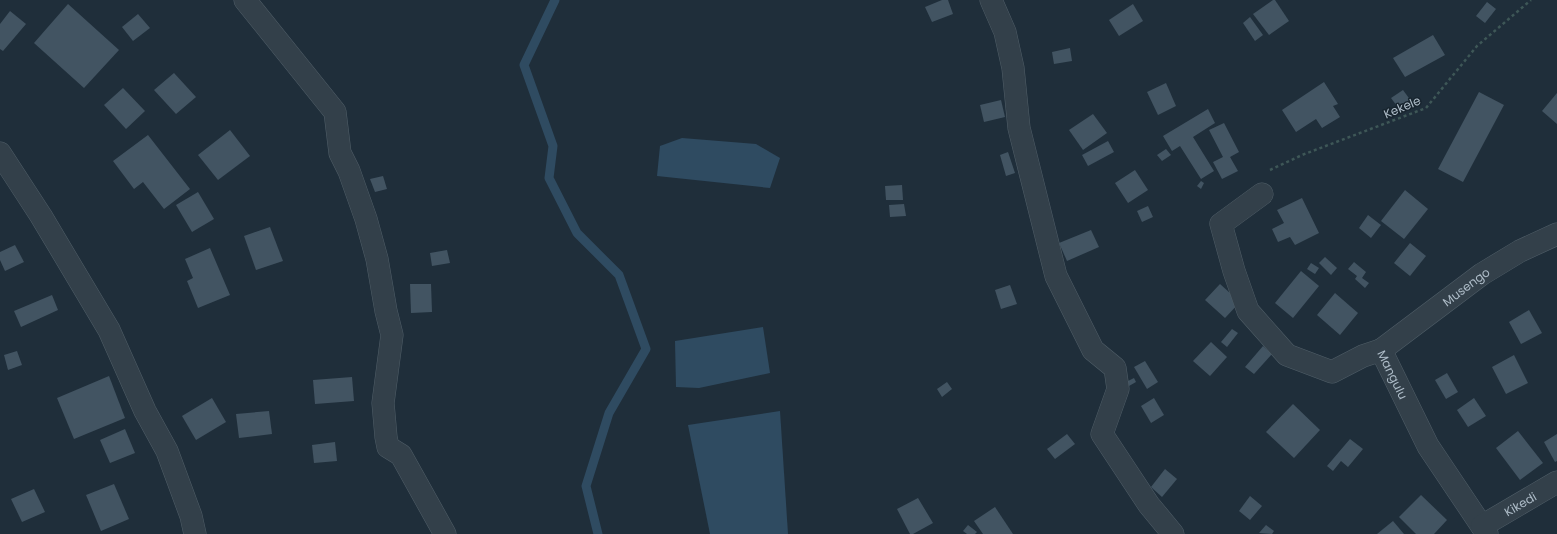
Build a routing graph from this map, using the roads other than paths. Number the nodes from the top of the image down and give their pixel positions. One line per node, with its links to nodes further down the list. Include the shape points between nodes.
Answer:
1 (245, 0): 10 (street, via 335,112 340,153 349,171 374,246 392,334 383,403 388,447 402,455)
2 (990, 0): 11 (street, via 1005,32 1013,68 1019,128 1056,276 1093,350 1115,368 1118,390 1102,434 1149,505)
3 (0, 153): 9 (street, via 109,330 145,411 167,451)
4 (1262, 194): 6 (street, Mangulu, via 1221,224 1248,311 1287,355 1332,372)
5 (1557, 234): 6 (street, Musengo, via 1520,251 1482,274)
6 (1381, 350): 8 (street, Mangulu, via 1428,446)
7 (1557, 482): 8 (street, Kikedi)
8 (1484, 530)
9 (195, 534)
10 (445, 534)
11 (1172, 534)

